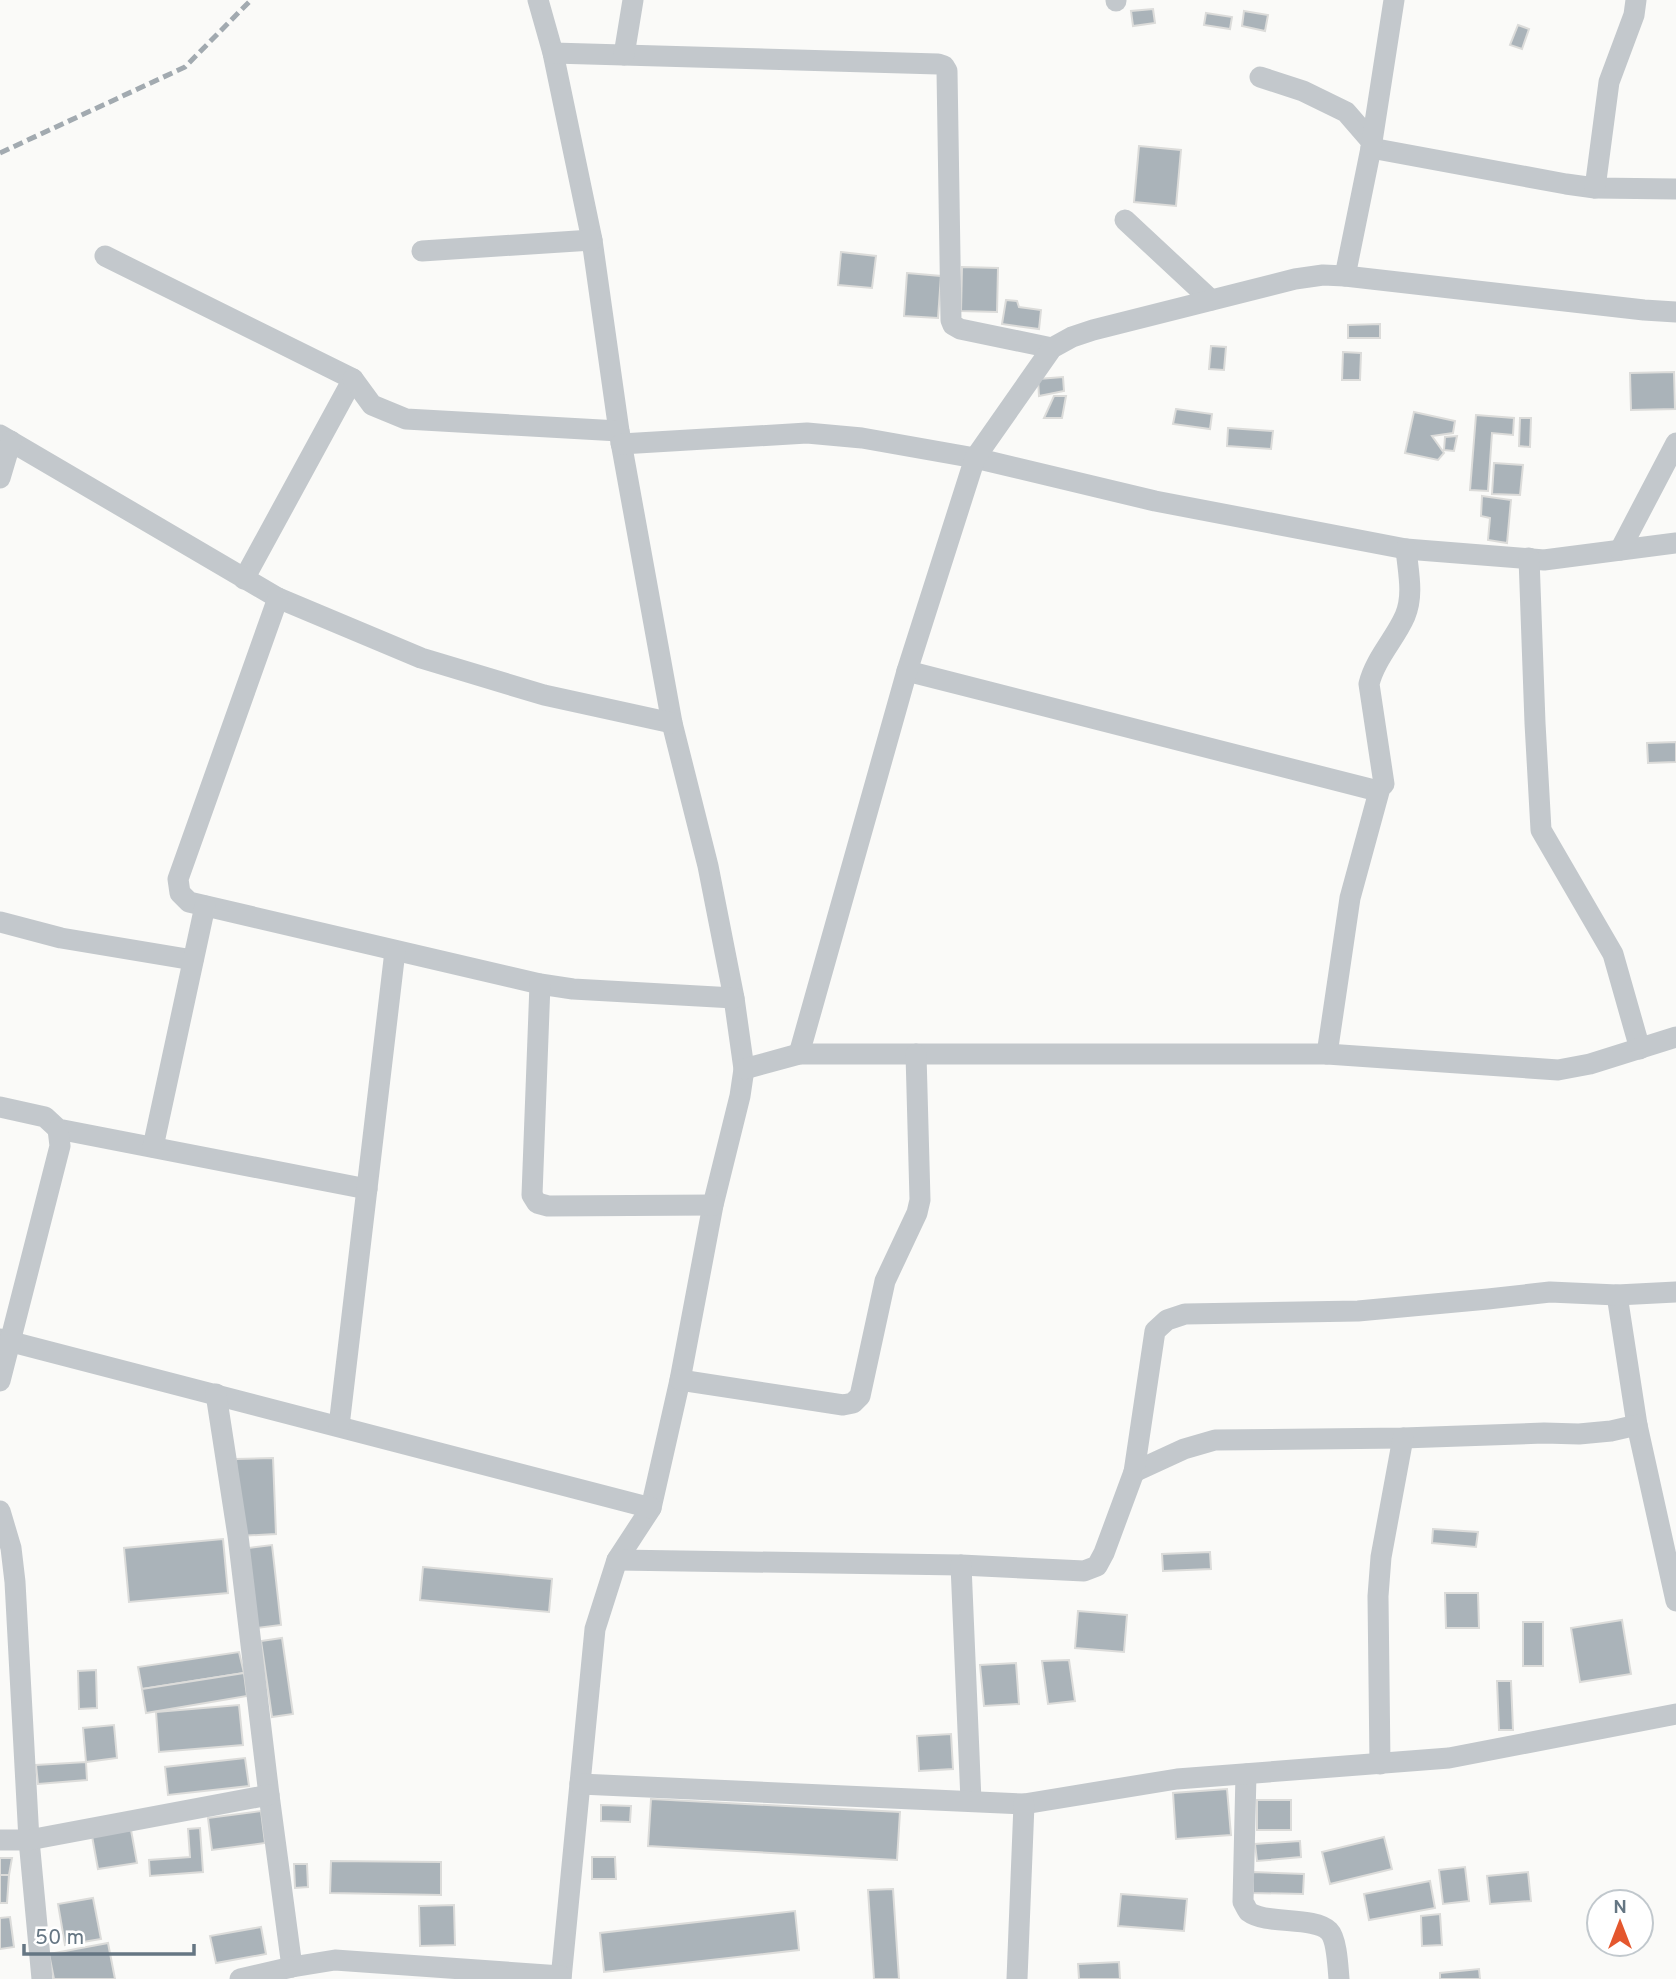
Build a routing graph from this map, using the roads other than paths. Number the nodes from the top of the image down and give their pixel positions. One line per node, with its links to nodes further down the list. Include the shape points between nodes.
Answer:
1 (538, 0): 5 (street)
2 (633, 0): 6 (street)
3 (1394, 0): 8 (street)
4 (1636, 0): 9 (street, via 1609,82)
5 (553, 53): 6 (street); 12 (street)
6 (624, 55): 18 (street, via 944,66 951,320 960,329)
7 (1260, 77): 8 (street, via 1346,112)
8 (1372, 145): 9 (street); 15 (street)
9 (1595, 188): 10 (street)
10 (1676, 189)
11 (1125, 220): 16 (street)
12 (592, 240): 13 (street); 21 (street)
13 (422, 251)
14 (105, 256): 19 (street)
15 (1345, 276): 16 (street, via 1295,279); 17 (street)
16 (1211, 300): 18 (street, via 1093,330)
17 (1676, 312)
18 (1052, 348): 23 (street)
19 (353, 379): 21 (street, via 372,405 406,419); 29 (street)
20 (6, 438): 24 (street); 29 (street)
21 (620, 438): 23 (street, via 807,433); 32 (street)
22 (1676, 443): 27 (street)
23 (975, 458): 26 (street, via 1155,501); 31 (street)
24 (0, 478)
25 (1676, 543): 27 (street)
26 (1406, 550): 28 (street); 33 (street, via 1410,593 1406,614 1369,684 1384,784)
27 (1620, 550): 28 (street)
28 (1529, 558): 41 (street, via 1541,830 1613,954)
29 (244, 579): 30 (street)
30 (278, 598): 32 (street, via 421,658 544,695); 34 (street, via 178,879 180,893 189,902)
31 (907, 671): 33 (street); 42 (street)
32 (672, 723): 39 (street, via 708,866)
33 (1380, 788): 44 (street, via 1348,906)
34 (205, 906): 36 (street); 37 (street)
35 (0, 922): 37 (street, via 61,938)
36 (395, 951): 38 (street); 49 (street)
37 (193, 960): 48 (street)
38 (540, 984): 39 (street); 50 (street, via 532,1195 537,1203)
39 (734, 998): 45 (street)
40 (1676, 1037): 41 (street)
41 (1640, 1049): 44 (street, via 1558,1070)
42 (799, 1054): 43 (street); 45 (street)
43 (916, 1054): 44 (street); 54 (street, via 920,1199 885,1281 860,1395 853,1404 843,1405)
44 (1327, 1054)
45 (744, 1069): 50 (street)
46 (0, 1107): 47 (street, via 45,1116)
47 (58, 1129): 48 (street); 53 (street, via 60,1146)
48 (153, 1147): 49 (street)
49 (367, 1189): 58 (street)
50 (713, 1205): 54 (street)
51 (1676, 1292): 52 (street)
52 (1616, 1295): 57 (street); 60 (street, via 1550,1292 1357,1311 1185,1314 1167,1320 1155,1331)
53 (6, 1340): 55 (street); 56 (street)
54 (680, 1380): 61 (street)
55 (0, 1381)
56 (216, 1394): 58 (street); 70 (street)
57 (1637, 1425): 59 (street, via 1578,1434); 65 (street)
58 (339, 1426): 61 (street)
59 (1403, 1438): 60 (street, via 1215,1440); 67 (street, via 1379,1583)
60 (1133, 1472): 64 (street, via 1097,1566 1084,1570)
61 (651, 1508): 63 (street)
62 (0, 1511): 74 (street, via 15,1582)
63 (617, 1560): 64 (street); 69 (street, via 595,1629)
64 (961, 1565): 71 (street)
65 (1676, 1601)
66 (1676, 1714): 67 (street, via 1449,1758)
67 (1380, 1763): 68 (street)
68 (1246, 1774): 72 (street, via 1177,1779); 80 (street, via 1244,1902 1248,1911 1330,1931)
69 (580, 1784): 71 (street); 76 (street)
70 (269, 1795): 74 (street); 75 (street)
71 (971, 1801): 72 (street)
72 (1024, 1804): 79 (street)
73 (0, 1840): 74 (street)
74 (29, 1840): 77 (street)
75 (292, 1967): 76 (street, via 335,1960); 78 (street)
76 (561, 1978)
77 (43, 1979)
78 (240, 1979)
79 (1017, 1979)
80 (1339, 1979)

